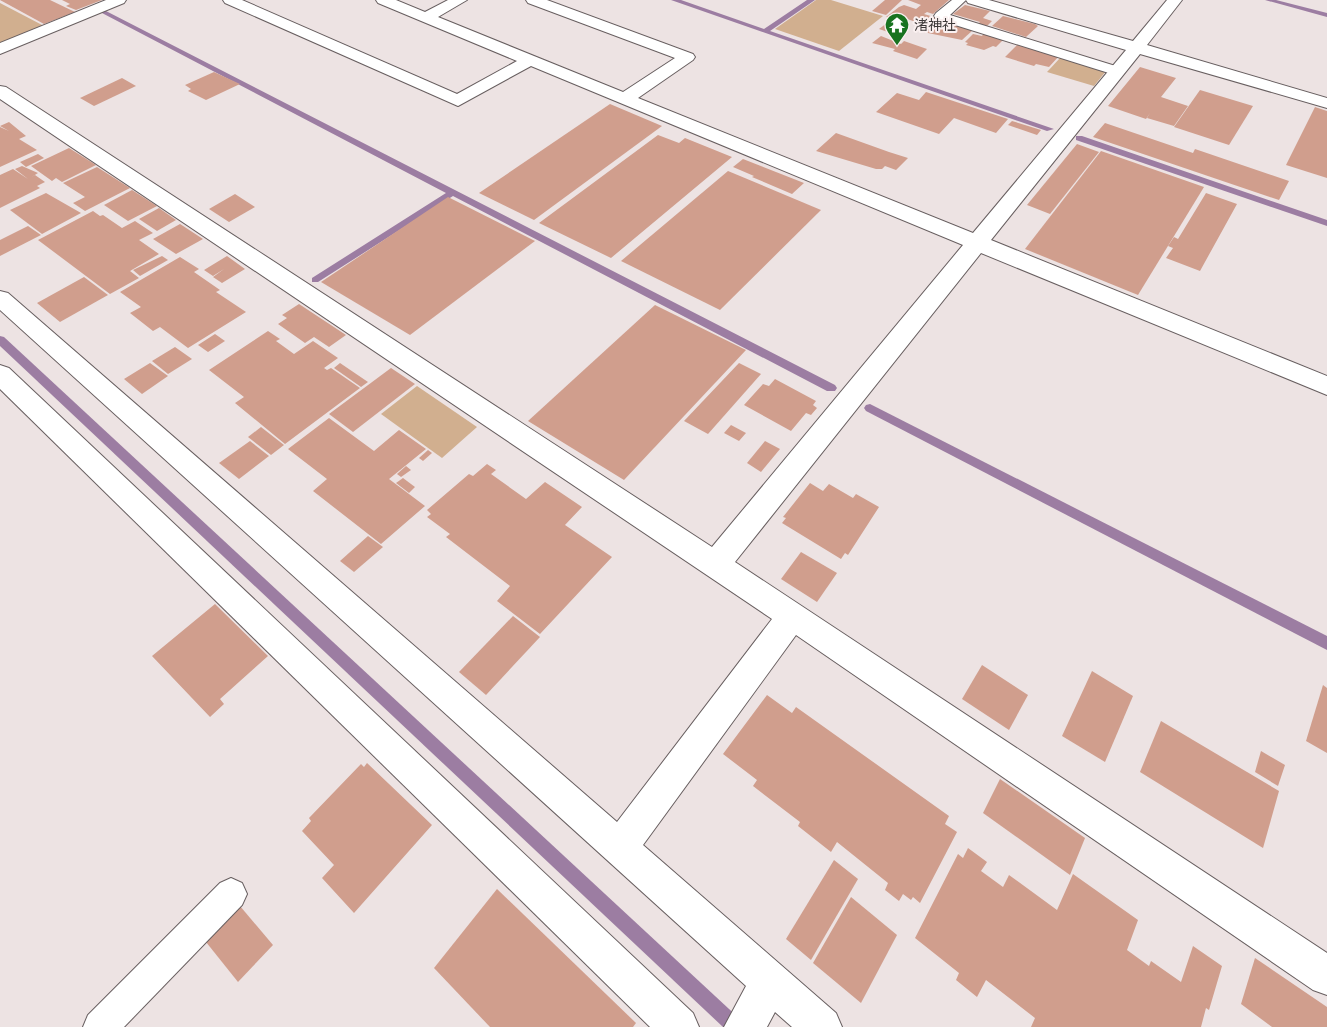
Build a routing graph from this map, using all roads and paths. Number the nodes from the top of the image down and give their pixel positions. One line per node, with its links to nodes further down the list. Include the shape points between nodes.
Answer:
1 (119, 0): 11 (street)
2 (230, 0): 12 (street, via 458,101)
3 (383, 0): 9 (street)
4 (460, 0): 9 (street)
5 (533, 0): 15 (street, via 687,57)
6 (960, 0): 13 (lane, via 941,16)
7 (973, 0): 10 (street)
8 (1175, 0): 10 (street)
9 (426, 18): 12 (street)
10 (1136, 47): 13 (street); 16 (street)
11 (0, 49)
12 (530, 60): 15 (street)
13 (1118, 71): 17 (street)
14 (0, 91): 21 (street)
15 (624, 99): 17 (street)
16 (1327, 103)
17 (978, 243): 20 (street); 21 (street)
18 (0, 298): 23 (street)
19 (0, 374): 28 (street)
20 (1327, 386)
21 (715, 565): 22 (street)
22 (792, 616): 23 (street); 25 (street)
23 (620, 847): 26 (street)
24 (231, 894): 27 (lane)
25 (1327, 976)
26 (756, 1007): 29 (street)
27 (100, 1027)
28 (679, 1027)
29 (822, 1027)

